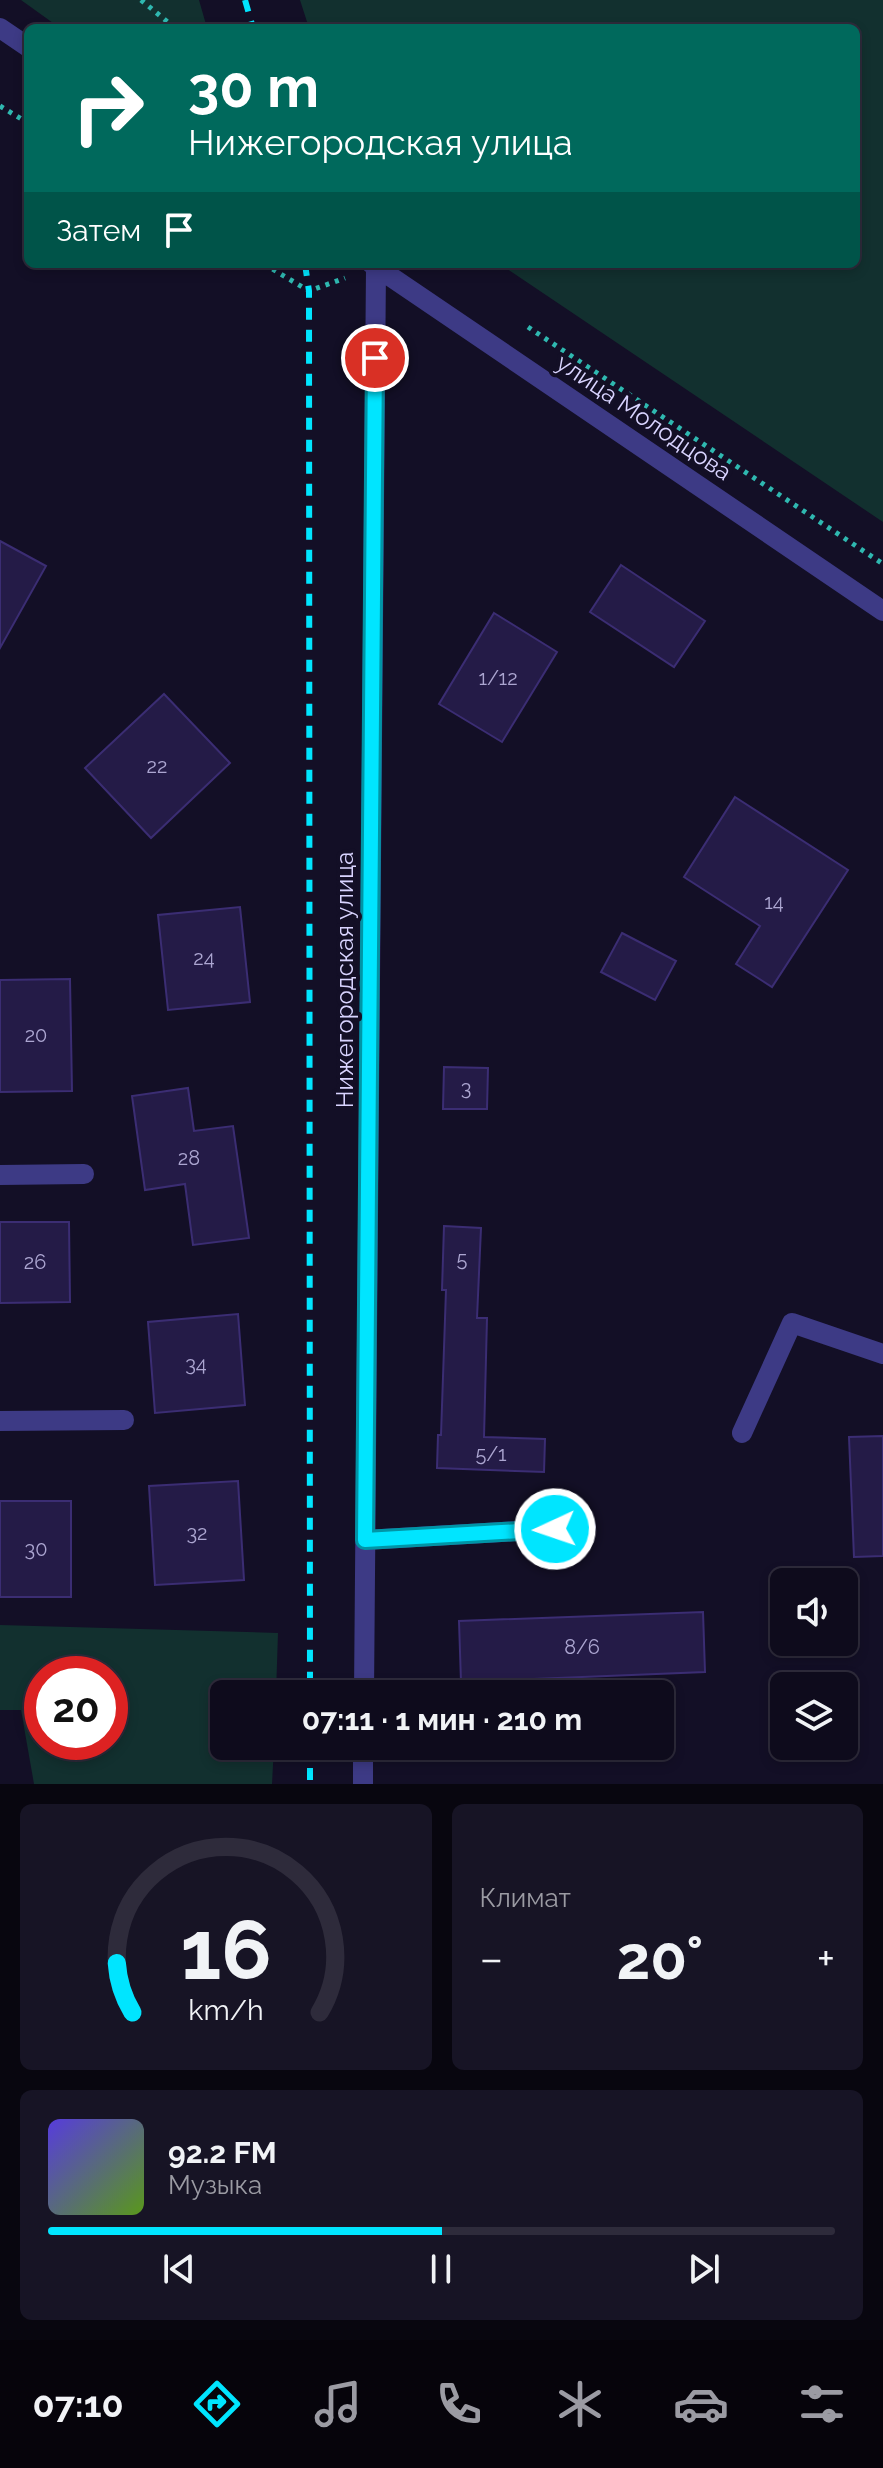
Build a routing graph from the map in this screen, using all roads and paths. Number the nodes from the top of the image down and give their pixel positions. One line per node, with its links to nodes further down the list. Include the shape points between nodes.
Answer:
1 (141, 0): 2 (path)
2 (170, 24)
3 (0, 28): 4 (street)
4 (24, 44)
5 (0, 106): 6 (path)
6 (24, 121)
7 (271, 268): 10 (path)
8 (374, 268): 21 (street, Нижегородская улица)
9 (378, 268): 13 (street, улица Молодцова)
10 (309, 291)
11 (527, 326): 12 (path)
12 (883, 564)
13 (883, 611)
14 (84, 1174): 15 (street)
15 (0, 1175)
16 (883, 1354): 19 (street, via 792,1323)
17 (124, 1420): 18 (street)
18 (0, 1421)
19 (742, 1433)
20 (586, 1527): 21 (street)
21 (365, 1540): 22 (street, Нижегородская улица)
22 (364, 1680)
23 (363, 1760): 24 (street)
24 (363, 1784)

